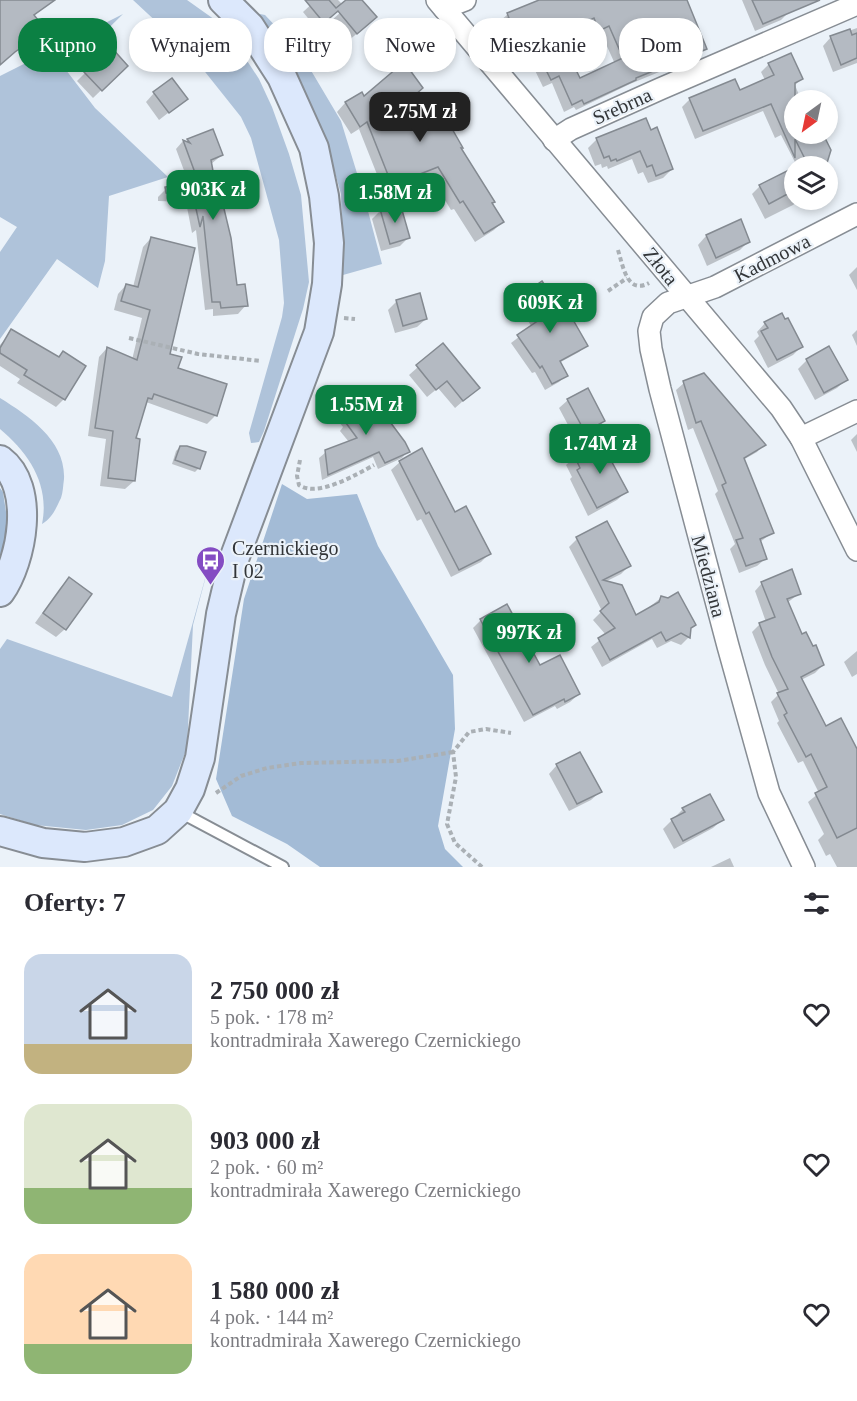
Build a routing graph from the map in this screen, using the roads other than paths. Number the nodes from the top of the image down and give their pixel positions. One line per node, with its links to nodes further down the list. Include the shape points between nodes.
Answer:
1 (223, 0): 13 (street, via 250,27 282,77 314,148 329,243 319,332 234,559)
2 (465, 0): 3 (street)
3 (441, 4): 5 (street, Złota)
4 (857, 4): 5 (street, Srebrna, via 650,93)
5 (554, 140): 7 (street, Złota)
6 (857, 214): 7 (street, Kadmowa, via 715,287)
7 (686, 296): 9 (street, Złota, via 781,408); 16 (street, Miedziana, via 668,303 653,317 649,331 651,349 770,793)
8 (857, 411): 9 (street)
9 (801, 438): 11 (street, Złota)
10 (0, 460): 12 (street, via 16,482 23,513 21,543 9,580)
11 (857, 550)
12 (0, 592)
13 (187, 816): 14 (street, via 124,842 86,847 43,843); 15 (lane)
14 (0, 831)
15 (283, 867)
16 (804, 867)

